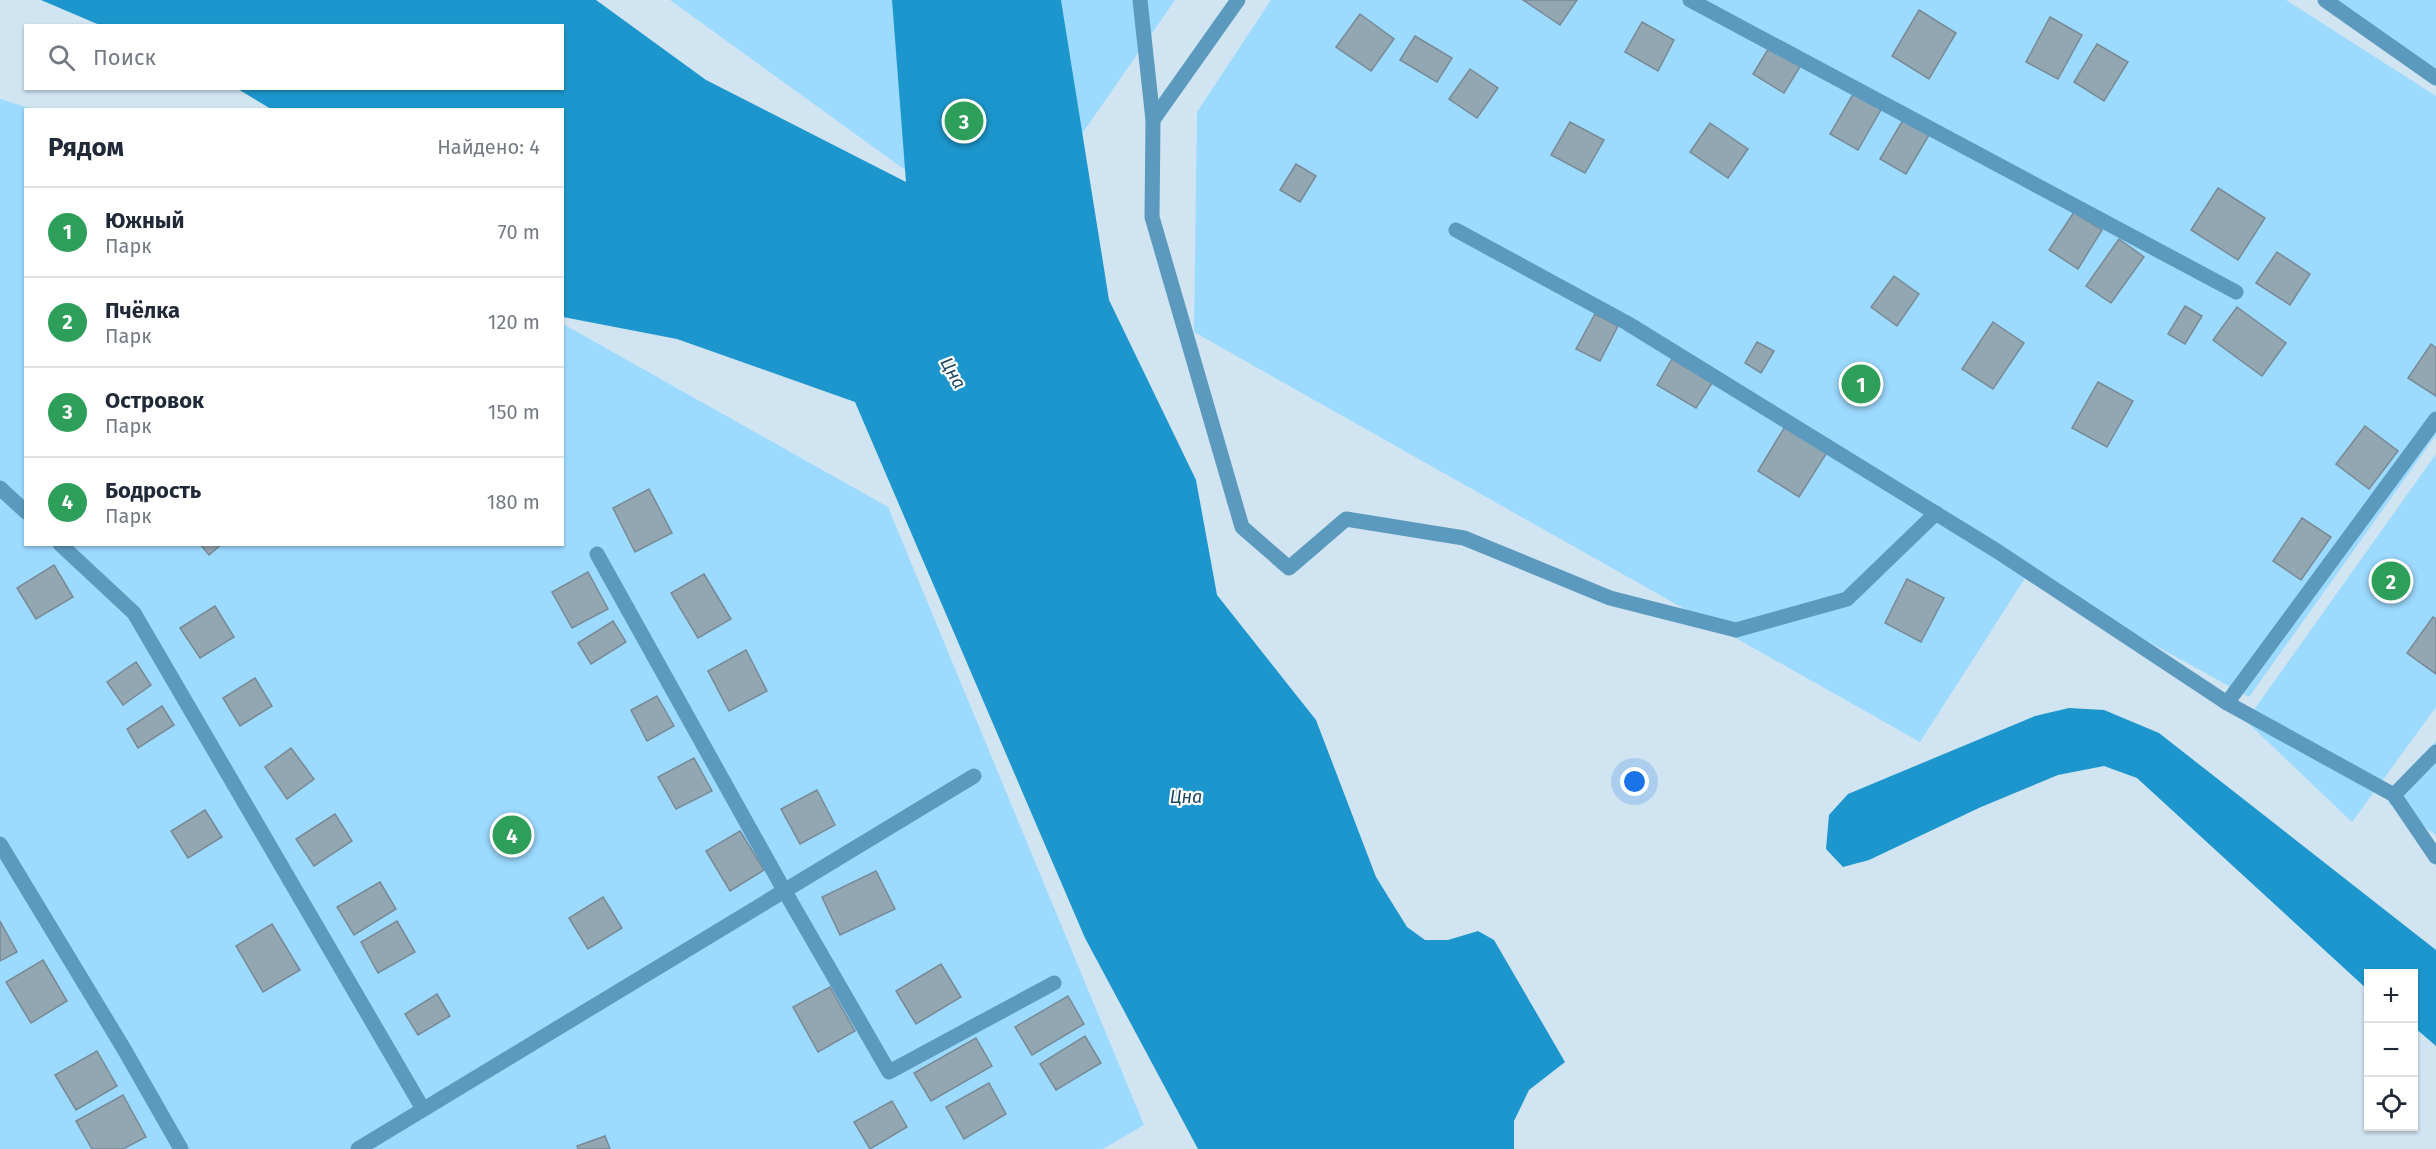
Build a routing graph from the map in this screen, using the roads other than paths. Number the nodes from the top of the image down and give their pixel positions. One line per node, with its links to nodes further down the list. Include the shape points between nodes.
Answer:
1 (1140, 0): 7 (street)
2 (1238, 0): 7 (street)
3 (1690, 0): 9 (street)
4 (2325, 0): 5 (street)
5 (2342, 4): 6 (street)
6 (2436, 78)
7 (1153, 120): 13 (street, via 1152,217 1242,527 1289,568 1346,519 1464,538 1610,598 1736,630 1847,599)
8 (1456, 230): 13 (street, via 1628,323)
9 (2236, 292)
10 (2436, 419): 16 (street)
11 (0, 488): 12 (street)
12 (24, 510)
13 (1936, 513): 16 (street)
14 (62, 546): 24 (street, via 134,613)
15 (597, 554): 22 (street)
16 (2227, 703): 19 (street)
17 (2436, 752): 19 (street)
18 (974, 776): 22 (street)
19 (2394, 795): 21 (street)
20 (0, 844): 25 (street)
21 (2436, 857)
22 (784, 890): 23 (street, via 889,1072); 24 (street)
23 (1054, 983)
24 (423, 1109): 26 (street)
25 (181, 1149)
26 (358, 1149)

